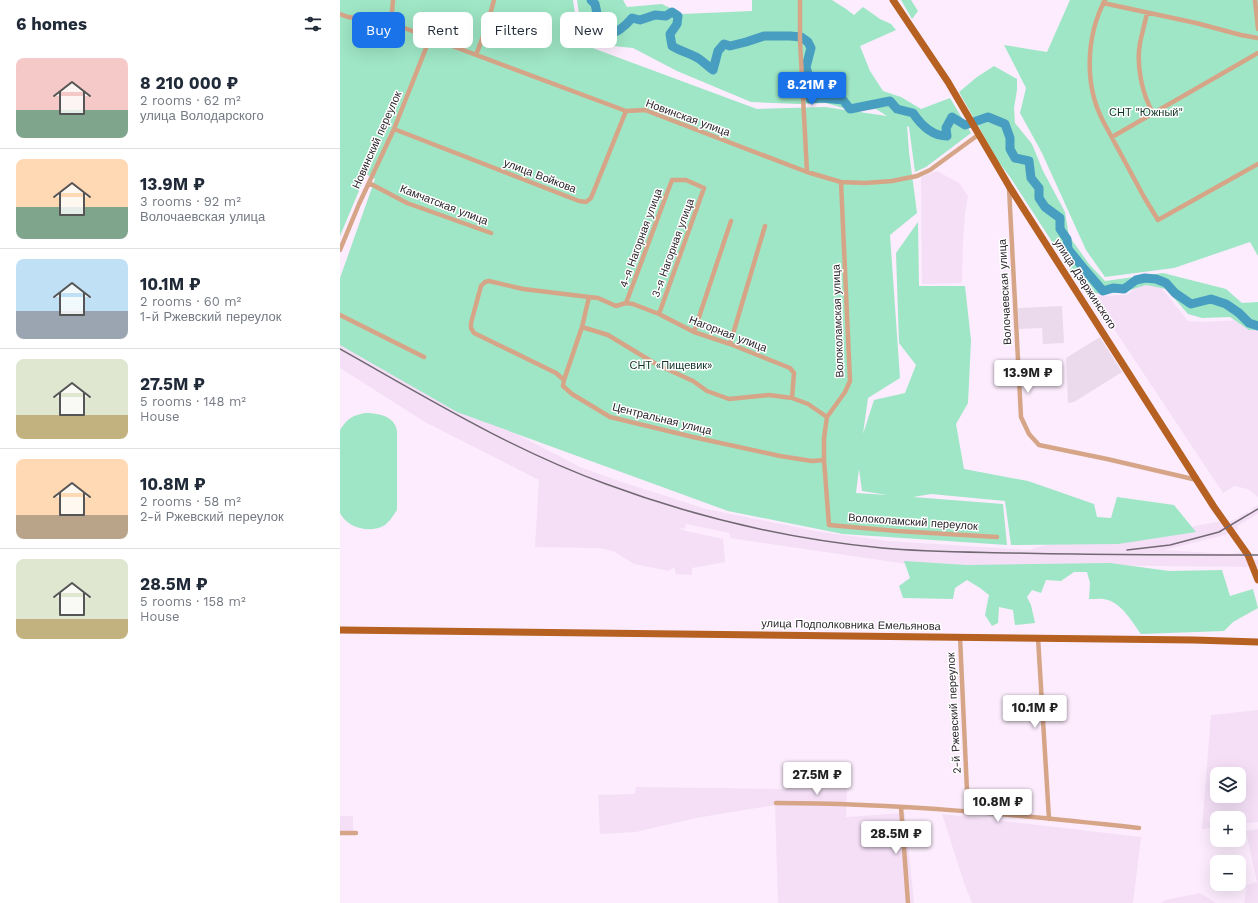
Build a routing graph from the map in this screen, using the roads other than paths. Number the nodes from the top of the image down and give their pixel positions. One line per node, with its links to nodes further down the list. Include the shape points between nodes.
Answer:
1 (393, 0): 7 (street)
2 (494, 0): 16 (street)
3 (800, 0): 23 (street)
4 (893, 0): 20 (main road, улица Дзержинского, via 948,82)
5 (1255, 0): 11 (street)
6 (1104, 1): 8 (street); 21 (street, via 1092,38 1090,69 1097,110)
7 (392, 12)
8 (1147, 13): 12 (street); 18 (street, via 1140,45 1140,68 1143,93)
9 (340, 14): 10 (street, Новинская улица)
10 (352, 18)
11 (1258, 29)
12 (1258, 38)
13 (426, 48): 19 (street, Новинский переулок)
14 (457, 48): 16 (street, Новинская улица)
15 (1258, 53): 18 (street)
16 (476, 55): 17 (street, Новинская улица)
17 (626, 111): 19 (street, улица Войкова, via 591,198 586,202); 23 (street, Новинская улица, via 645,110)
18 (1153, 113): 21 (street)
19 (394, 129): 25 (street, Новинский переулок)
20 (978, 134): 24 (street, Новинская улица, via 937,166 917,176 892,181); 26 (main road, улица Дзержинского)
21 (1112, 137): 22 (street, via 1158,220)
22 (1258, 164)
23 (807, 172): 24 (street, Новинская улица)
24 (841, 182): 43 (street, Волоколамская улица, via 850,381)
25 (369, 183): 30 (street, Камчатская улица, via 407,202); 31 (street, Новинский переулок)
26 (1009, 186): 45 (main road, улица Дзержинского); 45 (street, Волочаевская улица, via 1021,417 1029,434 1039,445)
27 (704, 188): 33 (street, 4-я Нагорная улица, via 686,180 672,180); 34 (street, 3-я Нагорная улица)
28 (731, 221): 37 (street)
29 (765, 226): 39 (street)
30 (491, 233)
31 (340, 250)
32 (589, 297): 33 (street, Нагорная улица, via 616,306); 36 (street); 38 (street, Нагорная улица, via 485,282 481,286 471,323)
33 (626, 303): 34 (street, Нагорная улица)
34 (659, 314): 37 (street, Нагорная улица)
35 (340, 315): 40 (street)
36 (582, 327): 41 (street); 42 (street, via 608,335 707,391 729,399 769,395)
37 (694, 332): 39 (street, Нагорная улица)
38 (474, 333): 41 (street, Центральная улица, via 556,373)
39 (730, 344): 42 (street, Нагорная улица, via 790,368 794,373)
40 (424, 357)
41 (564, 380): 44 (street, Центральная улица, via 564,386 572,394 610,417 780,456 812,461)
42 (792, 398): 43 (street)
43 (827, 416): 44 (street, Волоколамская улица)
44 (824, 460): 46 (street, Волоколамская улица)
45 (1196, 480): 48 (main road, улица Дзержинского, via 1248,555)
46 (829, 525): 47 (street, Волоколамский переулок)
47 (996, 537)
48 (1258, 580)
49 (340, 630): 50 (main road, улица Подполковника Емельянова)
50 (960, 638): 51 (main road, улица Подполковника Емельянова); 55 (street, 2-й Ржевский переулок)
51 (1038, 638): 52 (main road, улица Подполковника Емельянова); 56 (street)
52 (1258, 642)
53 (776, 803): 54 (street)
54 (901, 807): 55 (street); 60 (street)
55 (968, 812): 56 (street)
56 (1049, 819): 57 (street)
57 (1139, 828)
58 (340, 833): 59 (street)
59 (356, 833)
60 (908, 903)

